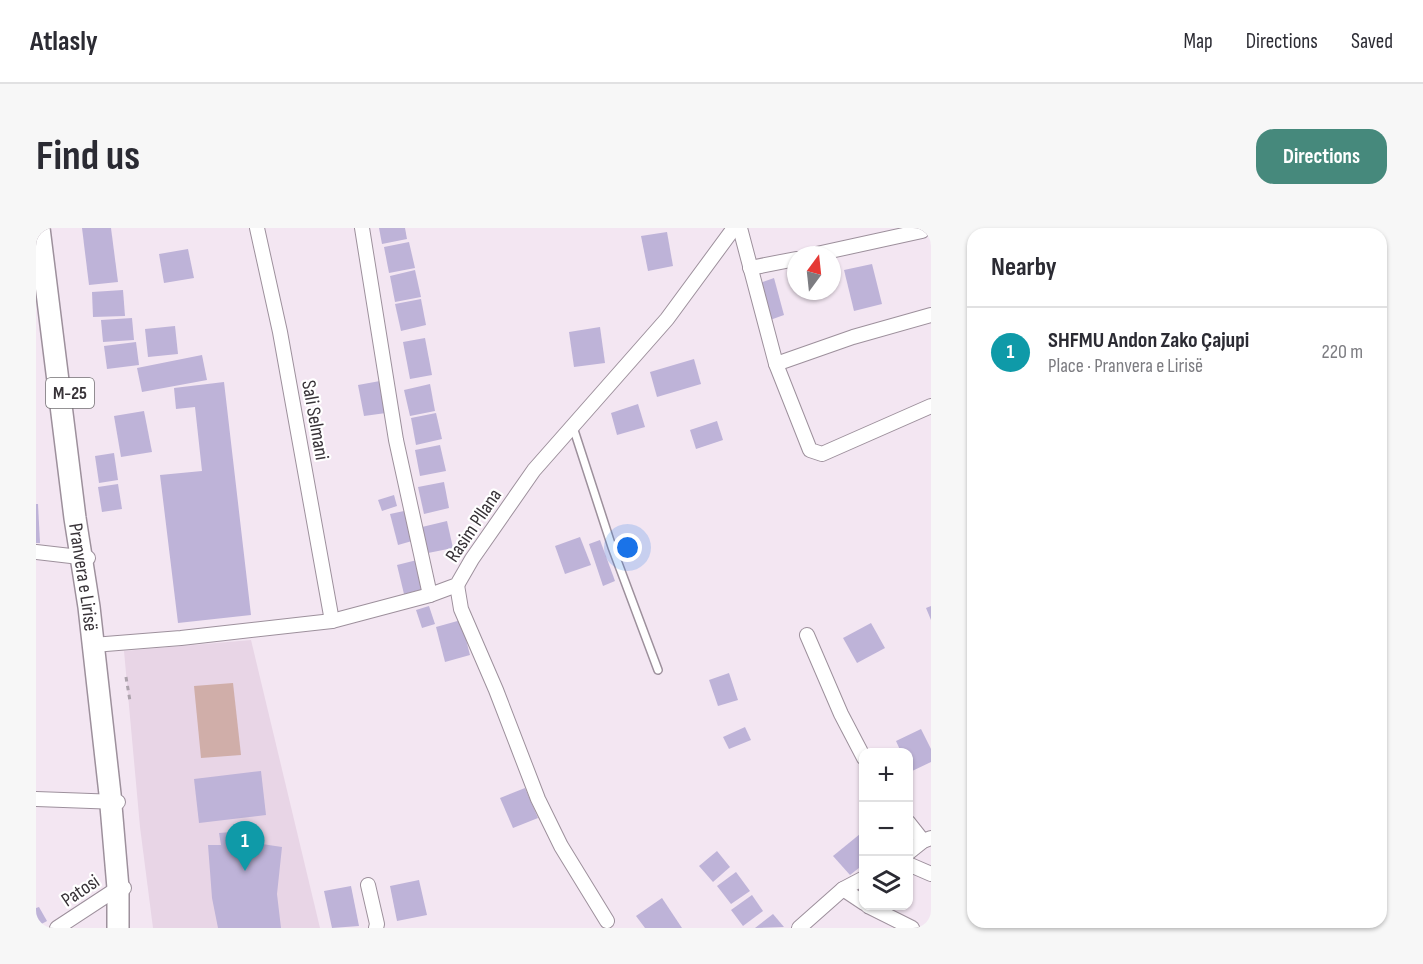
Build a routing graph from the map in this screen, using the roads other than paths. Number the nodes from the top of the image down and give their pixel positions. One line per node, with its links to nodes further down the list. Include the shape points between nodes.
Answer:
1 (39, 228): 16 (main road, Pranvera e Lirisë)
2 (51, 228): 16 (main road, Pranvera e Lirisë / M-25)
3 (257, 228): 19 (street, Sali Selmani, via 280,332)
4 (362, 228): 18 (street, via 396,440)
5 (734, 228): 14 (street, Rasim Pllana, via 667,319)
6 (740, 228): 10 (street)
7 (922, 231): 8 (street)
8 (841, 249)
9 (787, 261): 10 (street)
10 (750, 268): 12 (street)
11 (931, 315): 12 (street)
12 (776, 364): 13 (street, via 810,450 822,453)
13 (931, 406)
14 (572, 424): 17 (street, Rasim Pllana, via 534,470); 22 (lane)
15 (36, 552): 16 (street)
16 (85, 557): 21 (main road, Pranvera e Lirisë / M-25)
17 (457, 585): 18 (street, Rasim Pllana); 37 (street, via 461,609 538,799 561,846)
18 (430, 595): 19 (street, Rasim Pllana)
19 (332, 621): 21 (street, Rasim Pllana)
20 (807, 635): 23 (street)
21 (97, 645): 25 (main road, Pranvera e Lirisë / M-25)
22 (658, 670)
23 (859, 748)
24 (36, 799): 25 (street)
25 (115, 802): 33 (main road, Pranvera e Lirisë / M-25)
26 (913, 826): 27 (street)
27 (927, 840): 28 (street)
28 (913, 850)
29 (913, 866): 30 (street)
30 (931, 874)
31 (859, 881): 34 (street)
32 (368, 885): 41 (street)
33 (121, 888): 38 (street, Patosi); 39 (main road, Pranvera e Lirisë / M-25); 40 (main road, Pranvera e Lirisë / M-25)
34 (843, 889): 35 (street); 42 (street)
35 (859, 900)
36 (876, 910): 43 (street)
37 (608, 921)
38 (57, 928)
39 (118, 928)
40 (126, 928)
41 (376, 928)
42 (800, 928)
43 (912, 928)

